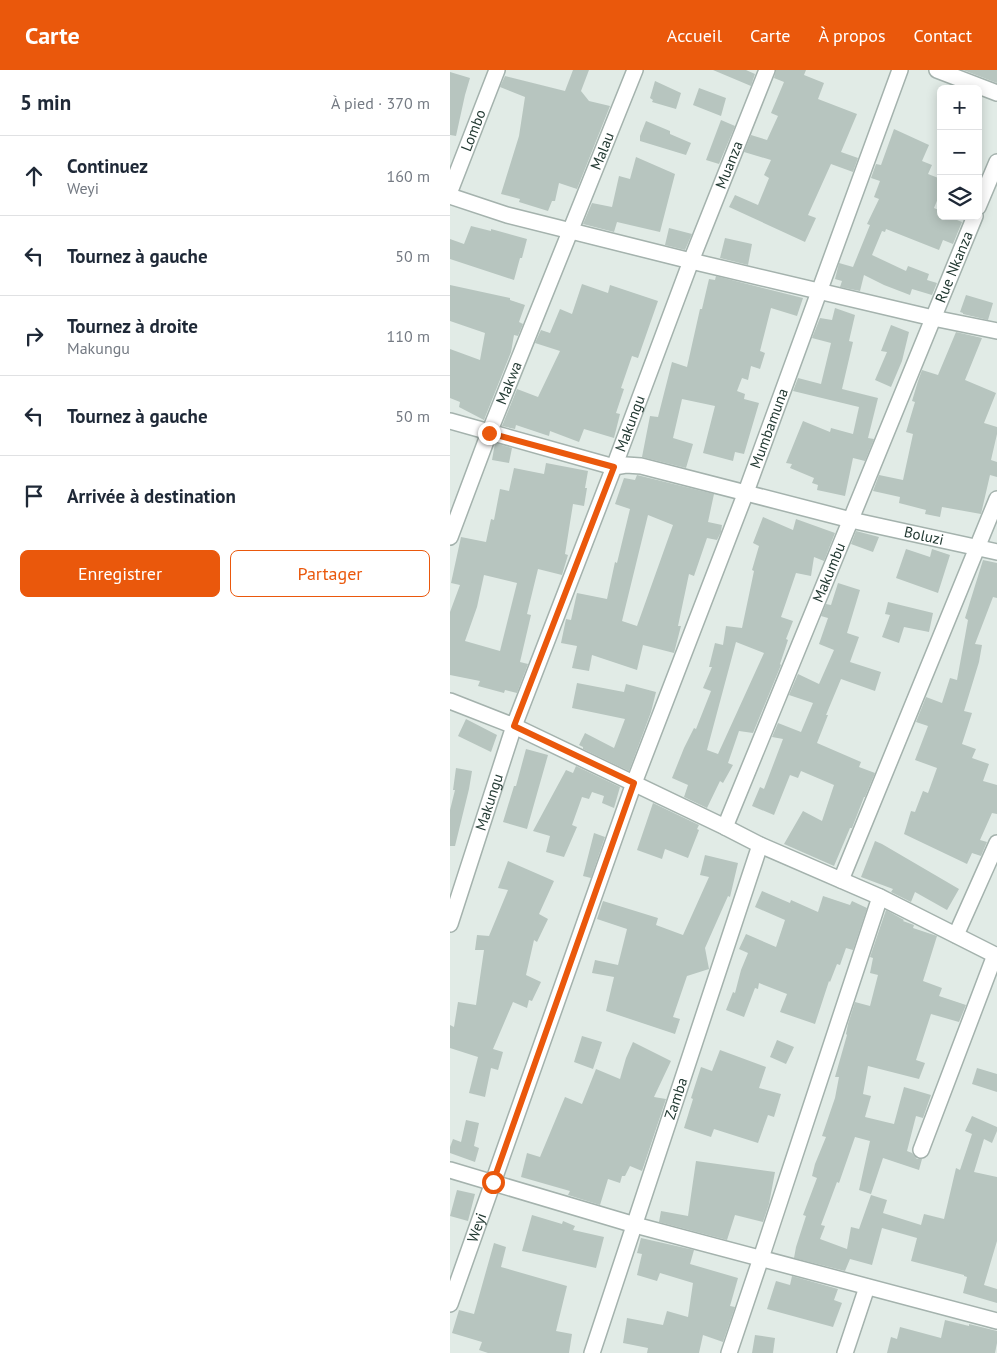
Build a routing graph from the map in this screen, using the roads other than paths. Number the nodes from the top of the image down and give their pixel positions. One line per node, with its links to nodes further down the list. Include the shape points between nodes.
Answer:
1 (497, 70): 8 (street, Lombo)
2 (636, 70): 12 (street, Malau)
3 (767, 70): 13 (street, Muanza)
4 (900, 70): 14 (street, Mumbamuna)
5 (937, 70): 6 (street)
6 (997, 93)
7 (997, 162): 10 (street)
8 (450, 191)
9 (450, 196): 12 (street)
10 (982, 198)
11 (973, 220): 15 (street, Rue Nkanza)
12 (571, 232): 13 (street); 18 (street, Makwa)
13 (691, 261): 14 (street); 19 (street, Makungu)
14 (818, 291): 15 (street); 20 (street, Mumbamuna)
15 (933, 318): 16 (street); 22 (street, Makumbu)
16 (997, 331)
17 (450, 421): 18 (street, Boluzi)
18 (489, 433): 19 (street, Boluzi); 23 (street, Makwa)
19 (614, 467): 20 (street, Boluzi, via 642,466); 27 (street, Makungu)
20 (746, 492): 22 (street, Boluzi); 28 (street, Mumbamuna)
21 (997, 499): 24 (street)
22 (851, 520): 24 (street, Boluzi); 29 (street, Makumbu)
23 (450, 536)
24 (977, 548): 25 (street, Boluzi); 32 (street)
25 (997, 552)
26 (450, 701): 27 (street)
27 (514, 726): 28 (street); 34 (street, Makungu)
28 (634, 783): 29 (street); 39 (street, Weyi)
29 (725, 827): 31 (street)
30 (997, 843): 35 (street)
31 (760, 845): 32 (street); 40 (street, Zamba)
32 (841, 880): 33 (street)
33 (880, 897): 35 (street); 41 (street)
34 (450, 924)
35 (956, 935): 36 (street)
36 (996, 955): 37 (street)
37 (921, 1150)
38 (450, 1170): 39 (street)
39 (493, 1182): 40 (street); 43 (street, Weyi)
40 (635, 1225): 41 (street); 45 (street, Zamba)
41 (761, 1258): 42 (street); 46 (street)
42 (867, 1287): 44 (street); 47 (street)
43 (450, 1304)
44 (997, 1320)
45 (592, 1353)
46 (729, 1353)
47 (845, 1353)

